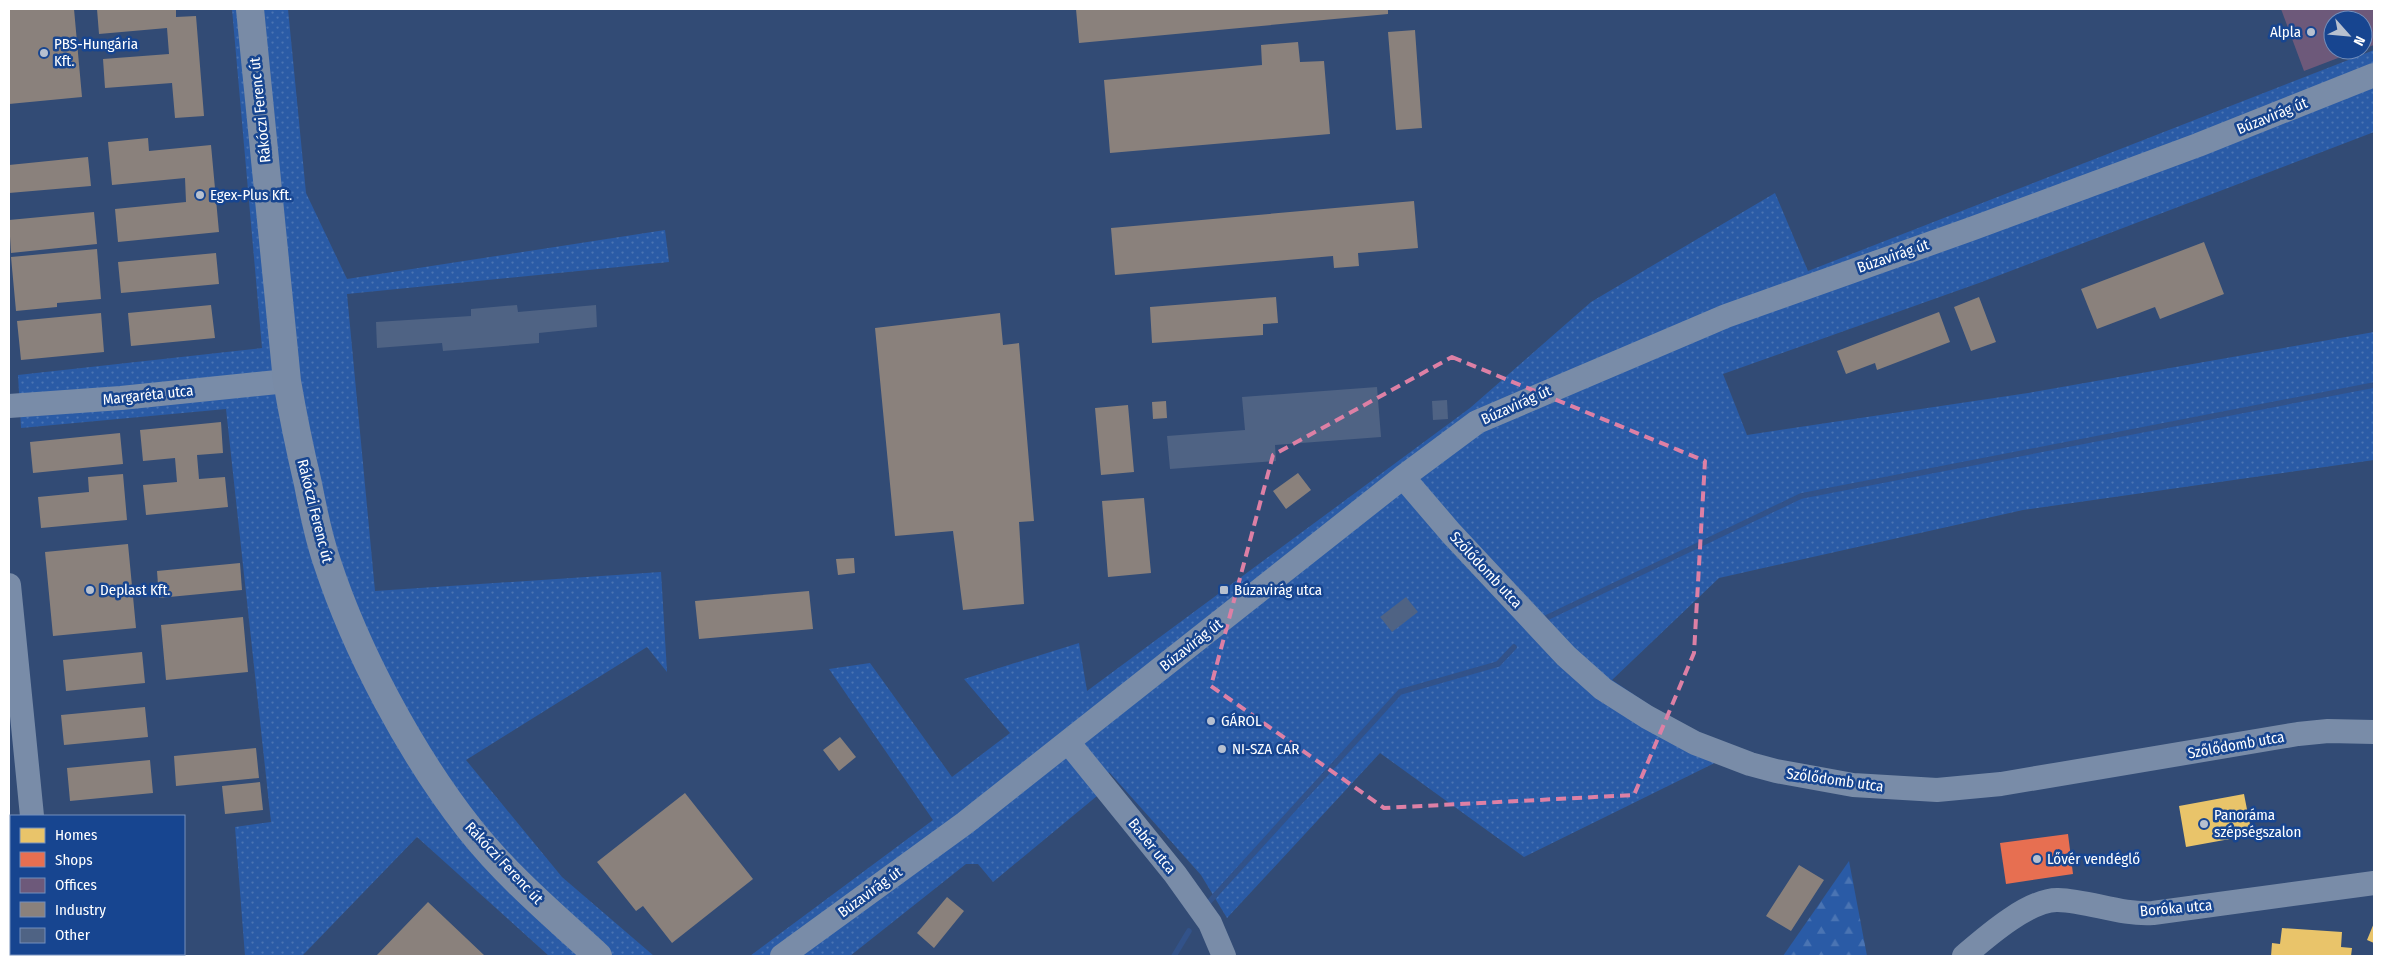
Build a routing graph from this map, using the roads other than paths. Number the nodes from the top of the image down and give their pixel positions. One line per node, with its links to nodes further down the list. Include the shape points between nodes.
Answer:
1 (250, 9): 3 (main road, Rákóczi Ferenc út)
2 (2374, 75): 5 (street, Búzavirág út, via 2162,159 1726,316 1477,422)
3 (287, 380): 4 (street, Margaréta utca); 12 (main road, Rákóczi Ferenc út, via 294,426 327,563 375,678 417,751 469,828 531,894)
4 (9, 406)
5 (1403, 477): 7 (street, Szőlődomb utca, via 1566,656 1603,689 1695,743 1776,771 1853,785 1937,790 2001,784 2298,734); 8 (street, Búzavirág út)
6 (9, 585): 9 (street)
7 (2374, 732)
8 (1068, 742): 13 (street, Búzavirág út, via 966,823); 14 (street, Babér utca, via 1210,922)
9 (19, 777): 10 (street)
10 (32, 815)
11 (2374, 883): 15 (street, Boróka utca, via 2153,913 2121,911 2072,901 2047,901 2035,905 1988,936)
12 (598, 956)
13 (782, 956)
14 (1224, 956)
15 (1964, 956)

